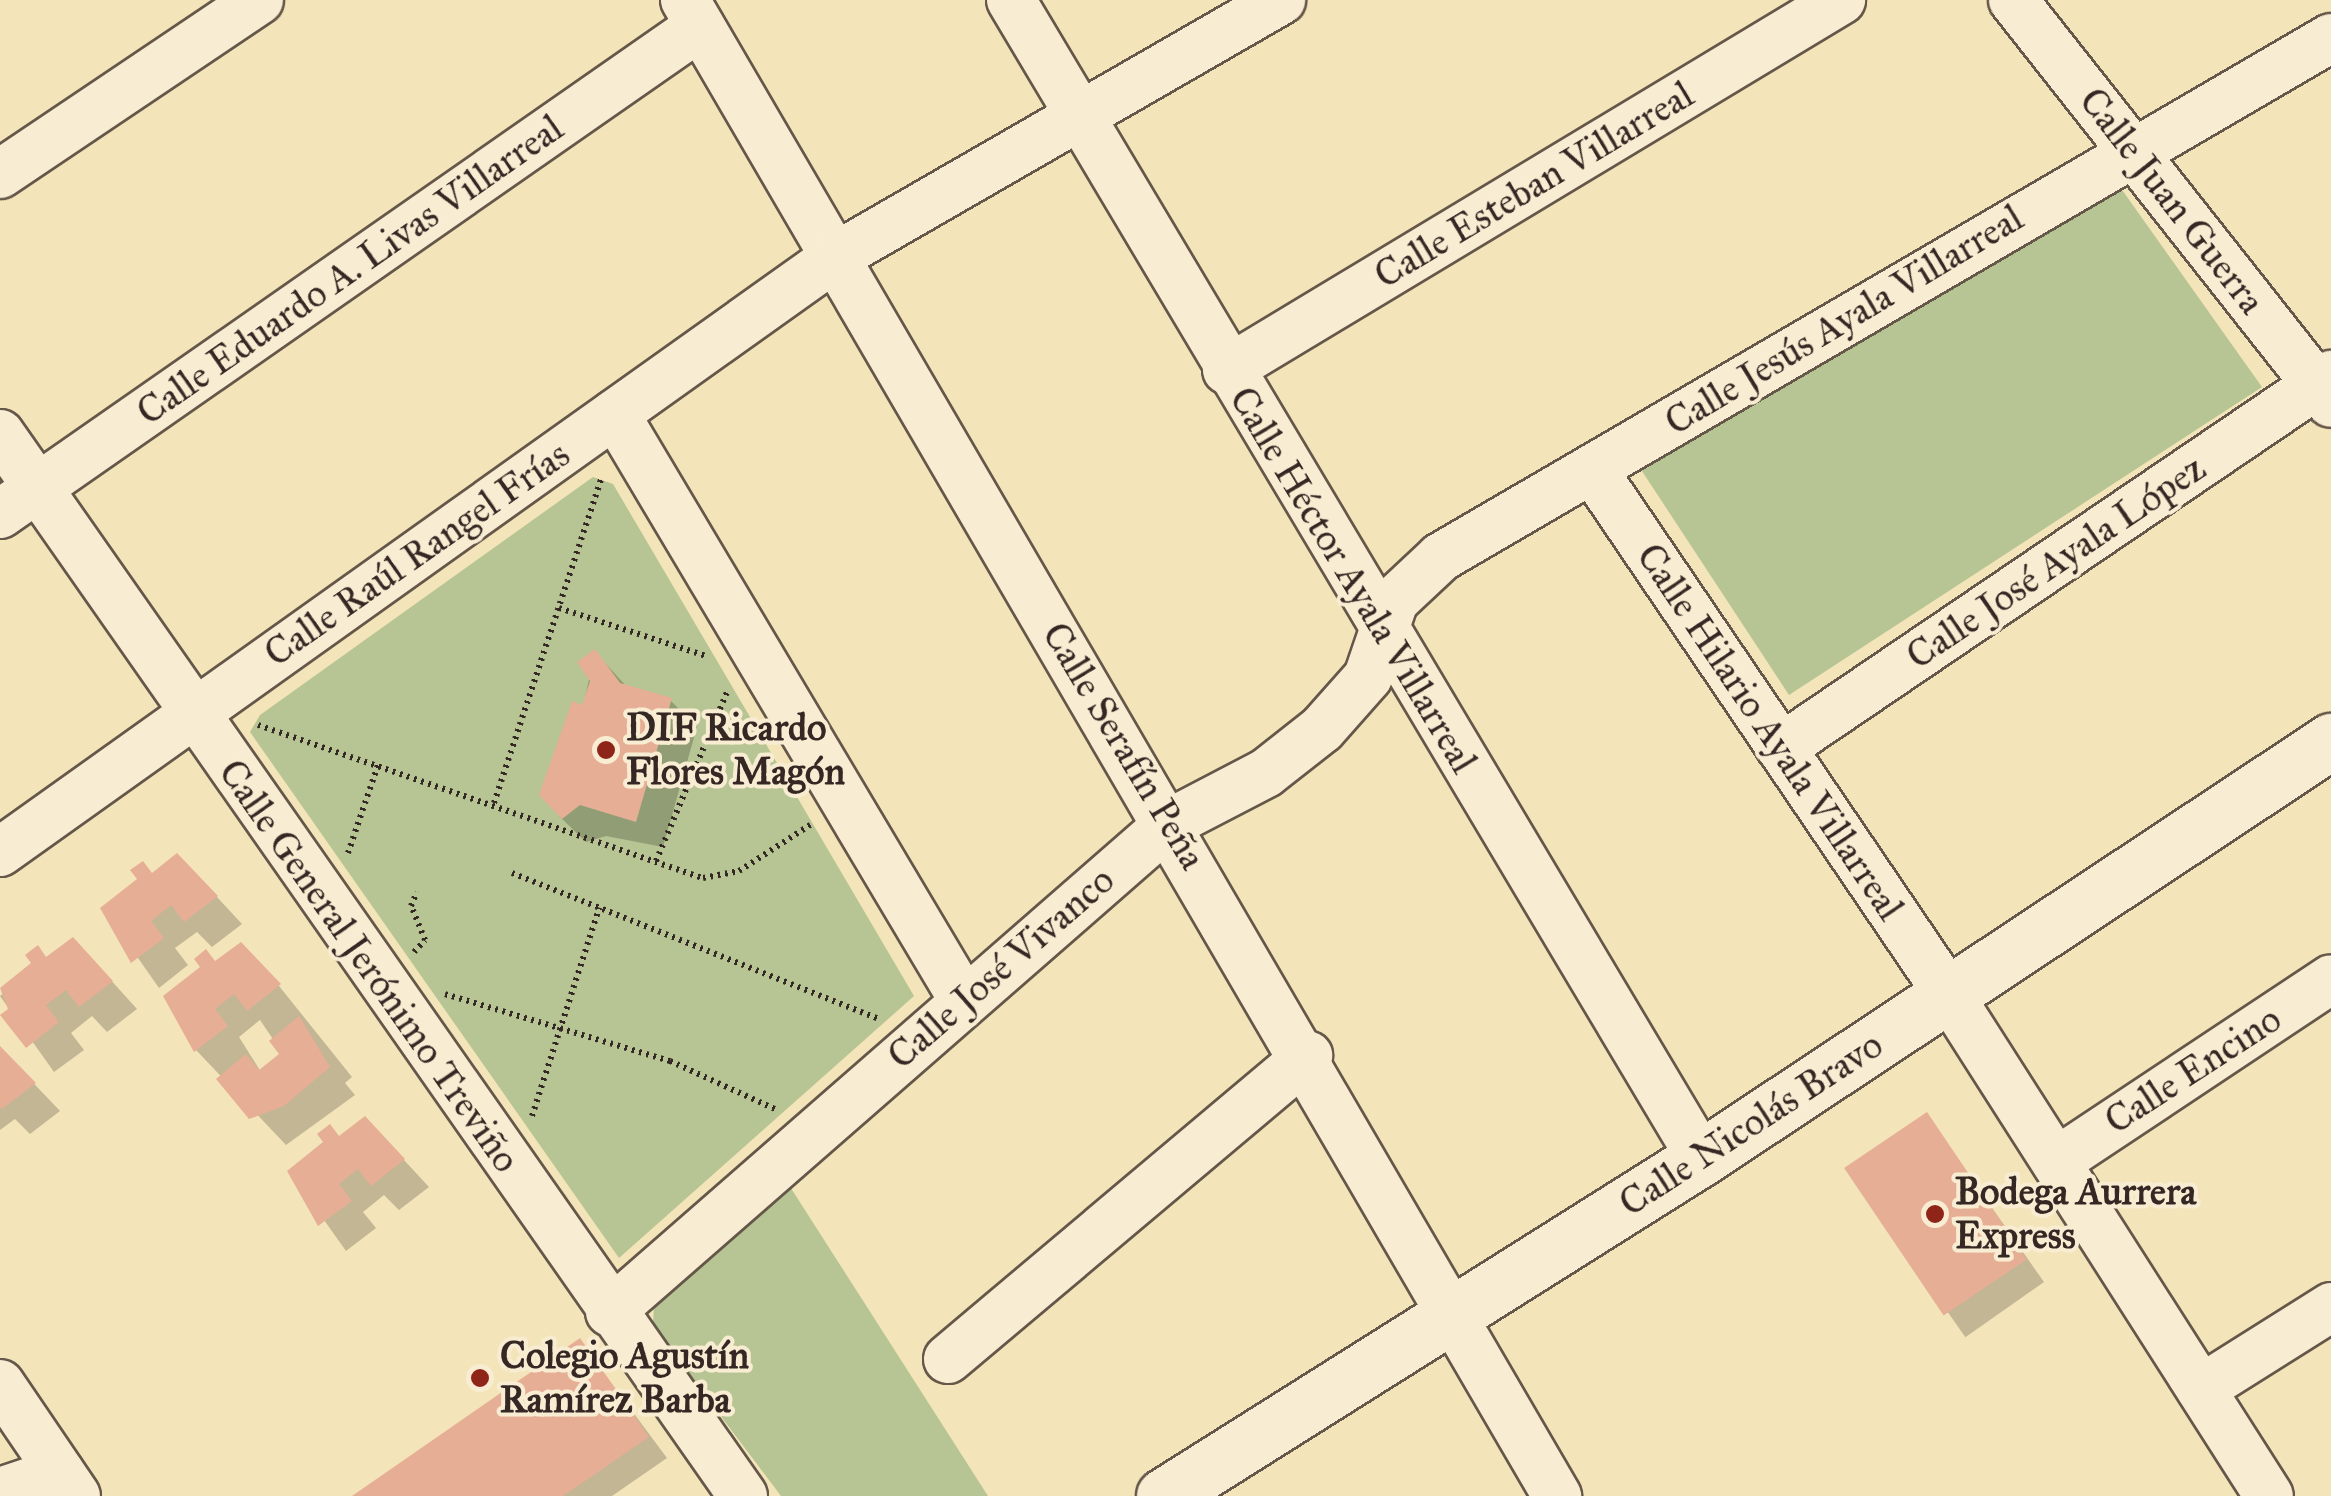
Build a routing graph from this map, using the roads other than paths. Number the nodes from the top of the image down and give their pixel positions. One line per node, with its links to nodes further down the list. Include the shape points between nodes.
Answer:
1 (259, 0): 10 (street)
2 (1010, 0): 8 (street, Calle Héctor Ayala Villarreal)
3 (1281, 0): 8 (street, Calle Raúl Rangel Frías)
4 (1841, 0): 12 (street, Calle Esteban Villarreal)
5 (2014, 0): 9 (street, Calle Juan Guerra)
6 (692, 13): 11 (street, Calle Serafín Peña); 17 (street, Calle Eduardo A. Livas Villarreal)
7 (2331, 38): 9 (street, Calle Jesús Ayala Villarreal)
8 (1078, 117): 11 (street, Calle Raúl Rangel Frías); 12 (street, Calle Héctor Ayala Villarreal)
9 (2132, 150): 13 (street, Calle Juan Guerra); 16 (street, Calle Jesús Ayala Villarreal)
10 (0, 174)
11 (835, 257): 14 (street, Calle Raúl Rangel Frías); 22 (street, Calle Serafín Peña)
12 (1227, 370): 18 (street, Calle Héctor Ayala Villarreal)
13 (2326, 387): 21 (street, Calle José Ayala López)
14 (615, 414): 19 (street, Calle Raúl Rangel Frías); 26 (street)
15 (0, 434): 17 (street, Calle General Jerónimo Treviño)
16 (1592, 470): 18 (street, Calle Jesús Ayala Villarreal, via 1441,557 1394,601); 21 (street, Calle Hilario Ayala Villarreal)
17 (18, 501): 19 (street, Calle General Jerónimo Treviño)
18 (1382, 630): 22 (street, Calle José Vivanco, via 1368,677 1322,729 1275,767); 28 (street, Calle Héctor Ayala Villarreal)
19 (192, 712): 23 (street, Calle Raúl Rangel Frías); 31 (street, Calle General Jerónimo Treviño)
20 (2331, 740): 25 (street, Calle Nicolás Bravo)
21 (1781, 748): 25 (street, Calle Hilario Ayala Villarreal)
22 (1170, 823): 26 (street, Calle José Vivanco); 27 (street, Calle Serafín Peña)
23 (0, 852)
24 (2331, 979): 29 (street, Calle Encino)
25 (1949, 995): 28 (street, Calle Nicolás Bravo); 29 (street, Calle Hilario Ayala Villarreal)
26 (963, 999): 31 (street, Calle José Vivanco)
27 (1308, 1056): 32 (street, Calle Serafín Peña); 33 (street)
28 (1701, 1158): 32 (street, Calle Nicolás Bravo)
29 (2056, 1162): 35 (street, Calle Hilario Ayala Villarreal)
30 (2331, 1307): 35 (street)
31 (610, 1312): 38 (street, Calle General Jerónimo Treviño)
32 (1452, 1316): 39 (street, Calle Nicolás Bravo); 40 (street, Calle Serafín Peña)
33 (948, 1359)
34 (0, 1384): 36 (street)
35 (2201, 1389): 41 (street, Calle Hilario Ayala Villarreal)
36 (68, 1484): 37 (street)
37 (0, 1492)
38 (743, 1496)
39 (1164, 1496)
40 (1558, 1496)
41 (2270, 1496)

